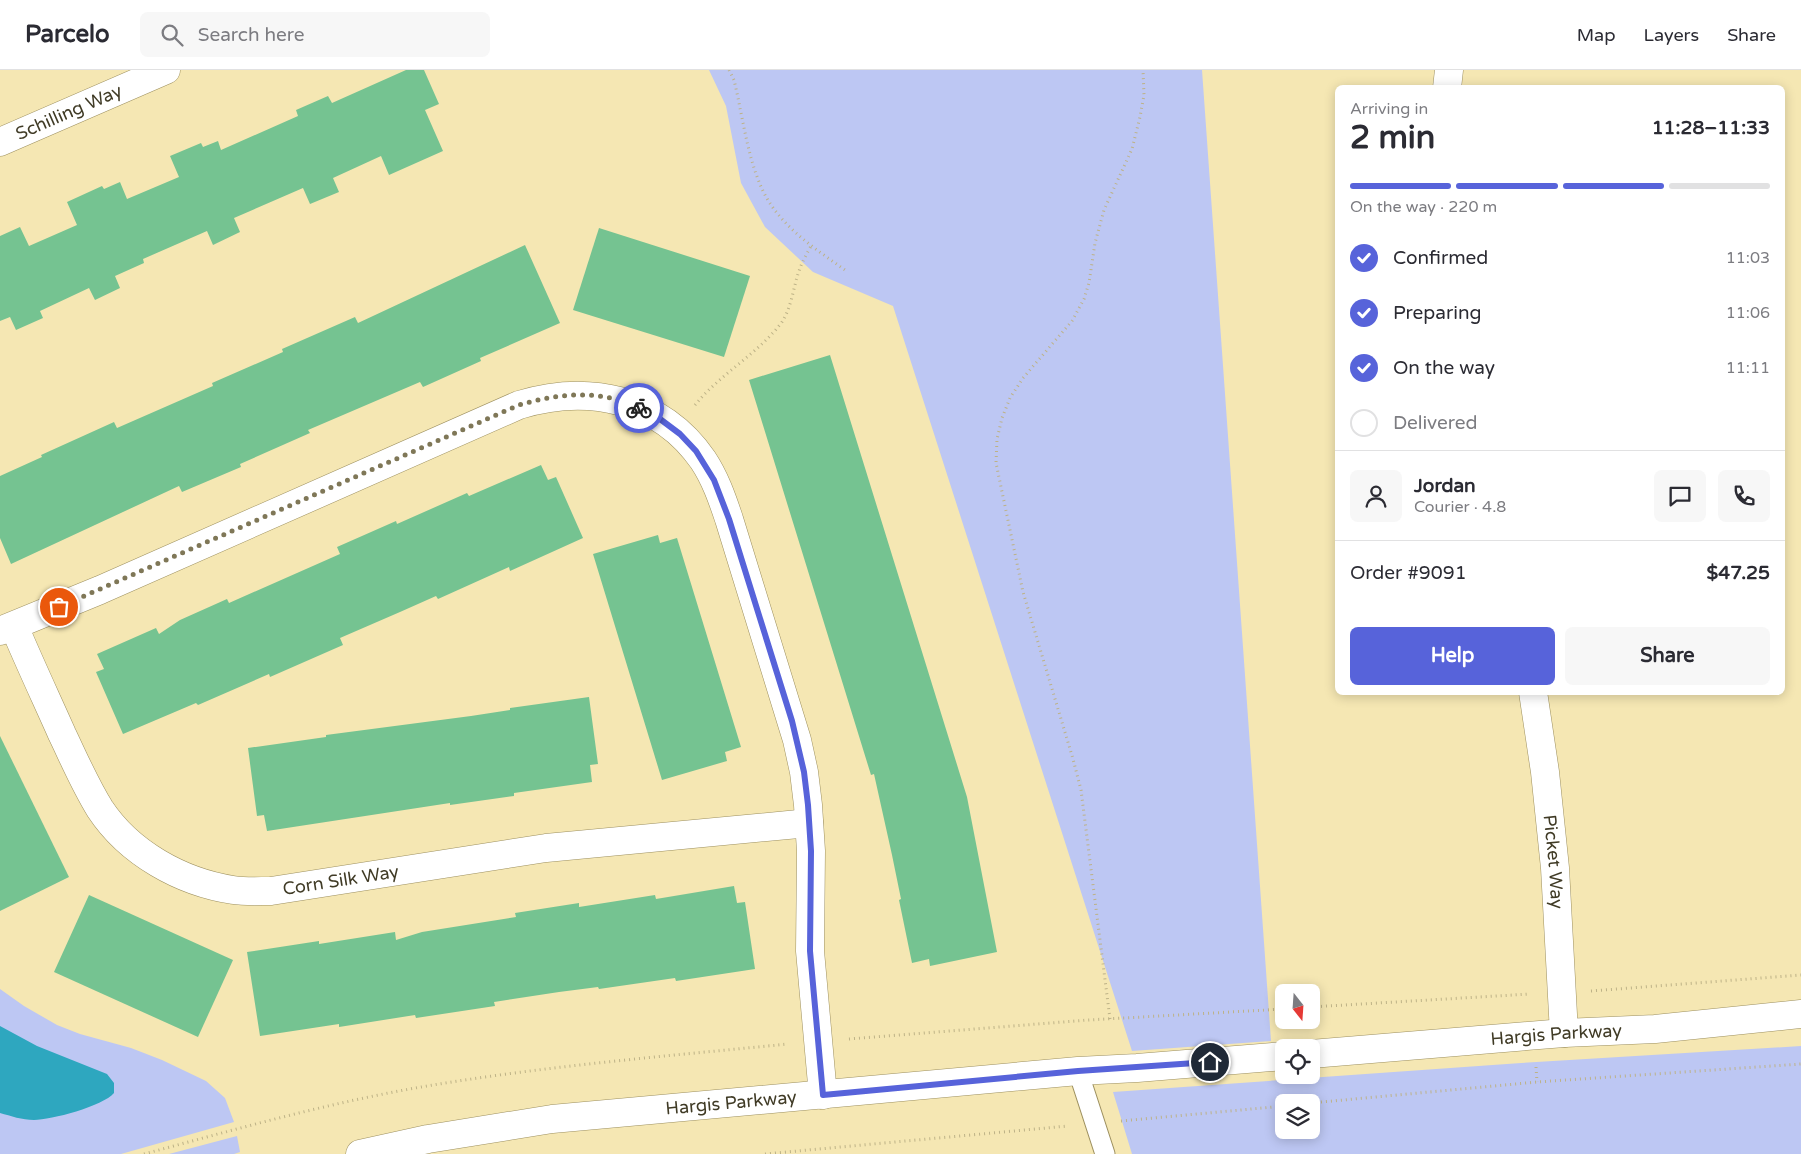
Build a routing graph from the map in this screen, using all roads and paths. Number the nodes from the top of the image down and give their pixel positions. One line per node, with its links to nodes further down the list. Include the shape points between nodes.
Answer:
1 (166, 70): 6 (street, Schilling Way)
2 (729, 70): 7 (path, via 749,150 764,192 780,217)
3 (1144, 70): 19 (path, via 1144,95 1132,149 1104,210 1084,298 1072,321 1010,398 1002,418 996,463 1023,592 1074,759)
4 (1448, 70): 5 (street)
5 (1448, 85)
6 (0, 142)
7 (811, 246): 8 (path); 9 (path, via 781,322 702,398)
8 (845, 270)
9 (676, 431): 10 (street, via 660,419 610,398 567,395 535,400); 12 (street, via 702,460 725,506 792,721 804,772)
10 (7, 628): 12 (street, Corn Silk Way, via 40,686 84,779 108,819 134,846 156,861 193,880 220,887 246,891 277,890 546,848)
11 (1533, 695): 20 (street, Picket Way, via 1555,868)
12 (809, 823): 27 (street, via 809,944)
13 (1801, 975): 14 (path)
14 (1607, 991)
15 (1532, 994): 16 (path)
16 (1320, 1006)
17 (1275, 1010): 19 (path)
18 (1801, 1014): 20 (street, Hargis Parkway, via 1655,1029)
19 (1110, 1019): 21 (path)
20 (1564, 1033): 23 (street, Hargis Parkway)
21 (840, 1040)
22 (792, 1044): 31 (path, via 561,1067 426,1086 353,1100)
23 (1320, 1053)
24 (1275, 1057): 26 (street, Hargis Parkway)
25 (1801, 1064): 28 (path, via 1537,1082)
26 (1078, 1071): 27 (street, Hargis Parkway); 30 (lane)
27 (823, 1095): 32 (street, Hargis Parkway, via 552,1119 428,1139)
28 (1320, 1102)
29 (1275, 1107): 30 (path)
30 (1096, 1124): 33 (path); 34 (lane)
31 (144, 1154)
32 (360, 1154)
33 (765, 1154)
34 (1105, 1154)

